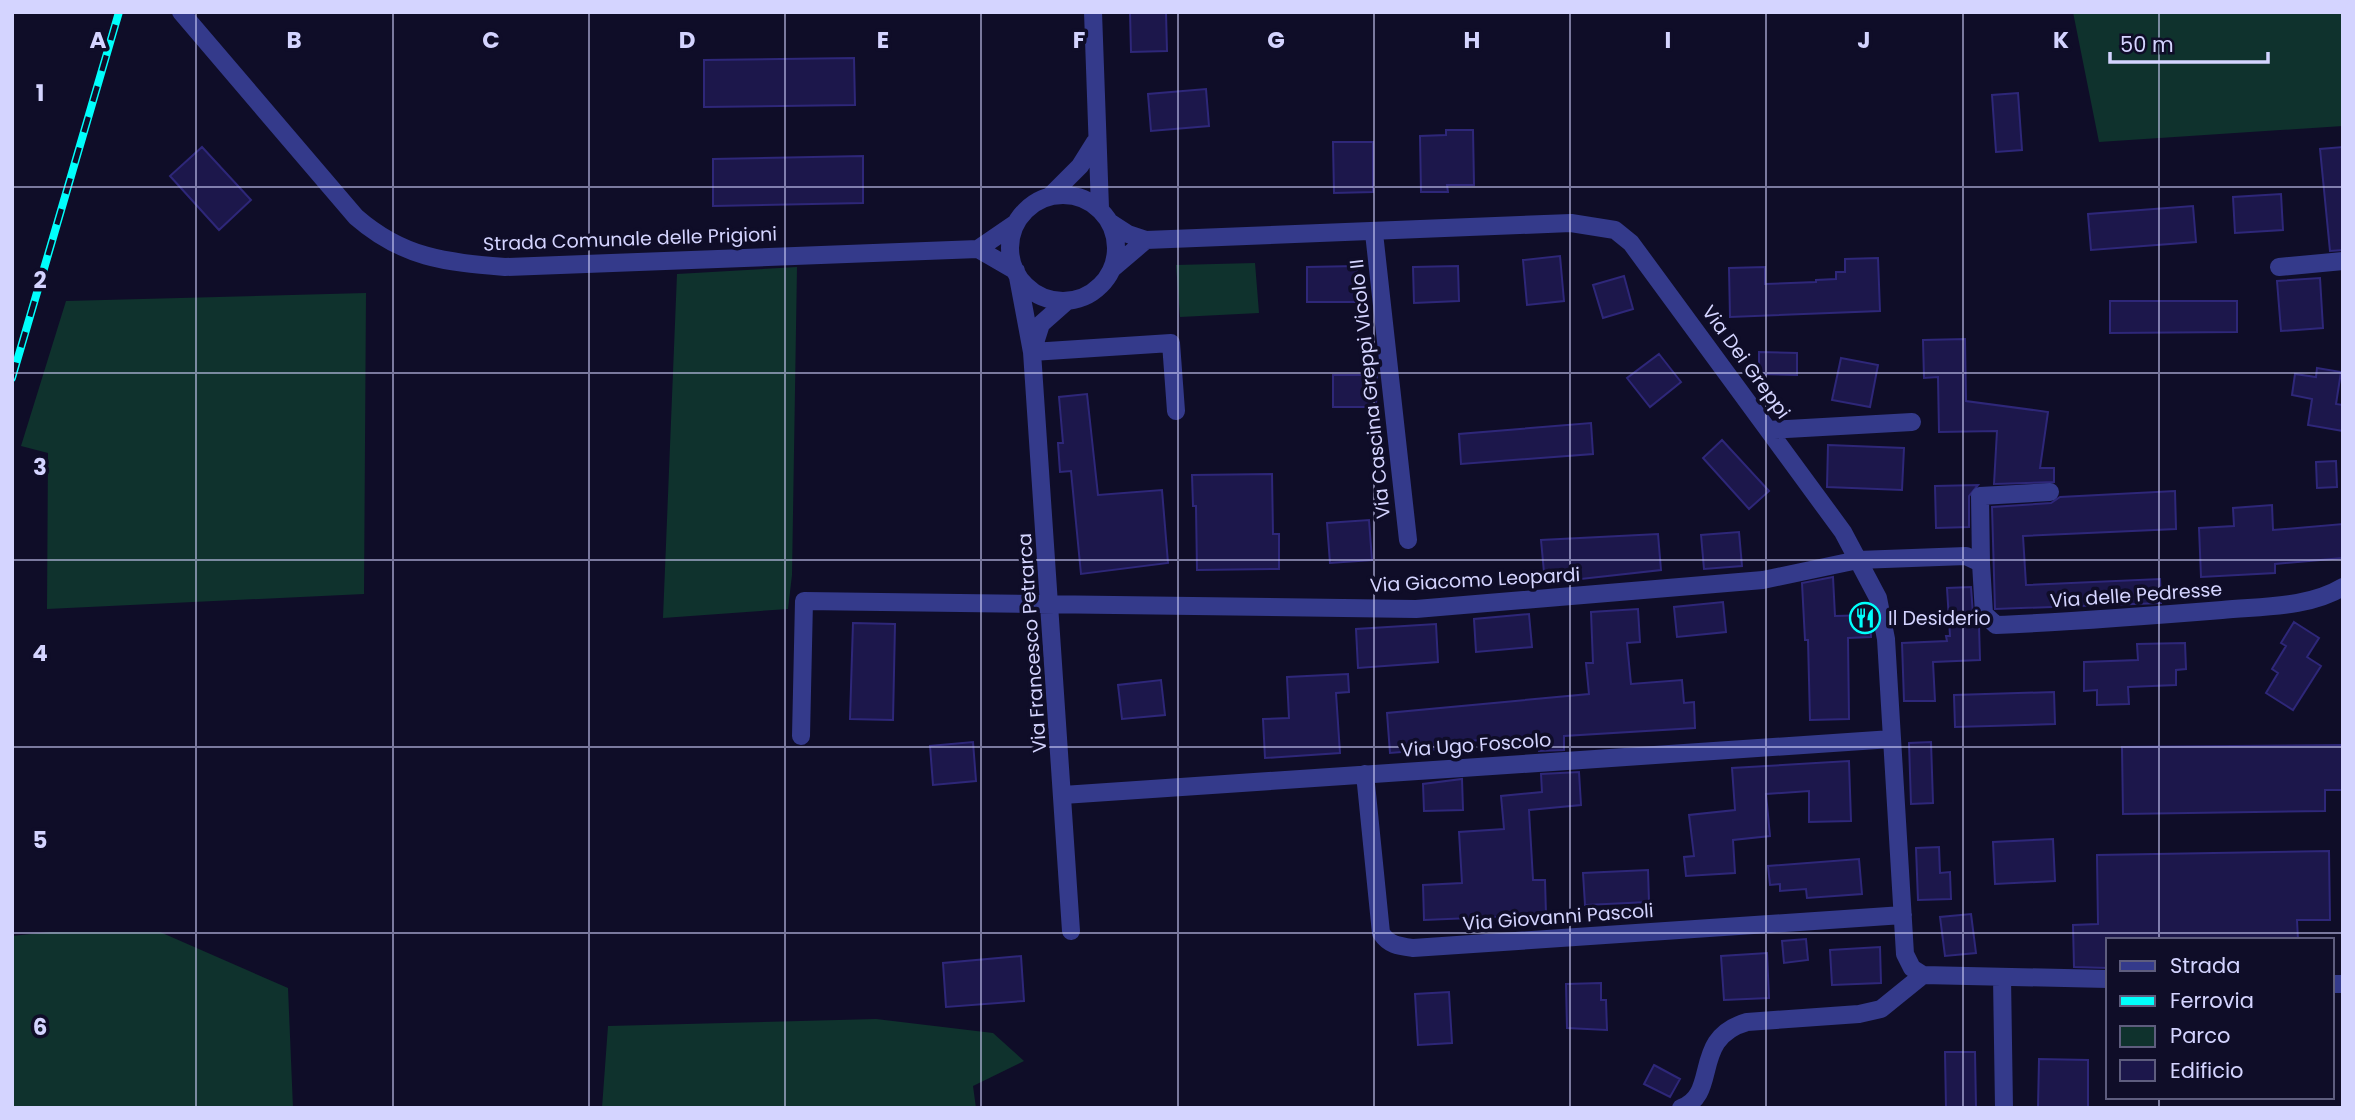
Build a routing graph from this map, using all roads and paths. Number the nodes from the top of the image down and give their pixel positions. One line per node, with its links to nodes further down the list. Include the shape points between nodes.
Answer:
1 (181, 12): 10 (street, Strada Comunale delle Prigioni, via 356,217 389,243 437,261 505,267)
2 (1093, 12): 3 (street, via 1099,117)
3 (1095, 142): 4 (street, via 1080,166); 5 (street)
4 (1050, 196): 5 (street, via 1069,194); 6 (street, via 1024,212)
5 (1100, 208): 7 (street)
6 (1016, 223): 10 (street); 14 (street, via 1010,242)
7 (1111, 223): 9 (street); 13 (street, via 1116,239)
8 (1374, 233): 9 (street, Via Dei Greppi); 19 (street, Via Dei Greppi, via 1572,223 1615,230 1646,259); 21 (street, Via Cascina Greppi Vicolo II)
9 (1146, 240): 13 (street)
10 (978, 249): 14 (street)
11 (2343, 261): 12 (street)
12 (2278, 267)
13 (1112, 269): 15 (street, via 1093,292)
14 (1017, 274): 15 (street, via 1031,290 1048,299); 16 (street, Via Francesco Petrarca)
15 (1067, 301): 16 (street, Via Francesco Petrarca, via 1041,324)
16 (1032, 352): 17 (street, via 1171,343); 25 (street, Via Francesco Petrarca)
17 (1176, 411)
18 (1912, 422): 19 (street)
19 (1769, 430): 22 (street, Via Dei Greppi)
20 (2050, 492): 23 (street, Via delle Pedresse, via 1980,496)
21 (1408, 540)
22 (1858, 560): 23 (street, via 1966,556); 25 (street, Via Giacomo Leopardi, via 1763,580 1416,609); 27 (street, Via Dei Greppi, via 1882,614)
23 (1981, 563): 24 (street, Via delle Pedresse, via 1984,614 1996,625 2300,602)
24 (2343, 587)
25 (1050, 603): 26 (street, Via Giacomo Leopardi, via 804,601); 29 (street, Via Francesco Petrarca)
26 (801, 736)
27 (1892, 738): 28 (street, Via Ugo Foscolo); 30 (street, Via Dei Greppi)
28 (1365, 774): 29 (street, Via Ugo Foscolo); 30 (street, Via Giovanni Pascoli, via 1381,933 1388,943 1399,946)
29 (1063, 795): 31 (street, Via Francesco Petrarca)
30 (1903, 915): 32 (street, Via Dei Greppi, via 1905,954 1912,968)
31 (1072, 931)
32 (1923, 975): 33 (street); 35 (street, via 1881,1009 1731,1027 1715,1042 1697,1096)
33 (2002, 977): 34 (street); 36 (street)
34 (2106, 979)
35 (1681, 1108)
36 (2004, 1108)

